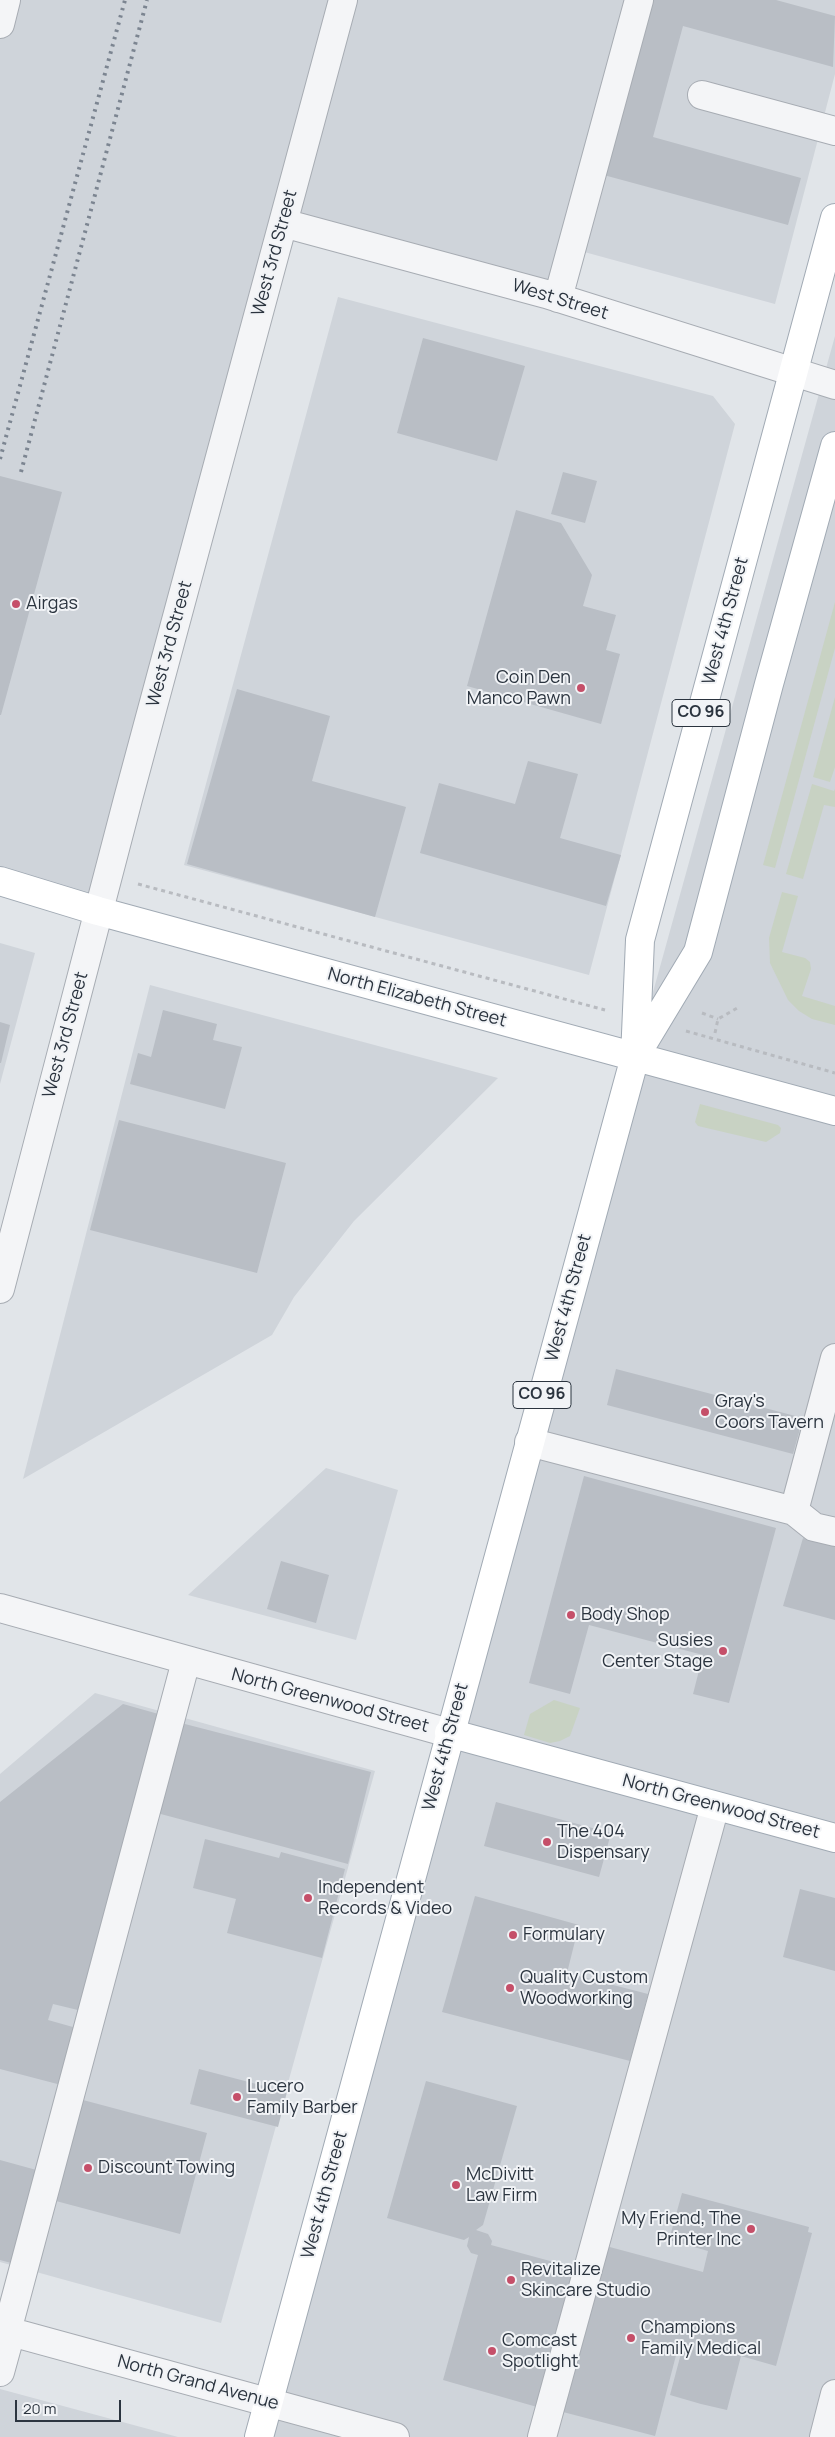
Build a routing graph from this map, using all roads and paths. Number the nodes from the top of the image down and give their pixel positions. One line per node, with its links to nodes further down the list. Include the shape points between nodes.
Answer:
1 (6, 0): 4 (street)
2 (343, 0): 8 (street, West 3rd Street)
3 (639, 0): 9 (street)
4 (0, 24)
5 (702, 95): 6 (street)
6 (835, 131)
7 (835, 218): 10 (main road, West 4th Street / CO 96)
8 (283, 223): 9 (street, West Street); 13 (street, West 3rd Street)
9 (558, 298): 10 (street, West Street)
10 (793, 372): 11 (street, West Street); 19 (main road, West 4th Street / CO 96, via 640,940)
11 (835, 385)
12 (835, 446): 19 (main road, West 4th Street / CO 96, via 698,952)
13 (108, 876): 15 (street, West 3rd Street); 19 (path)
14 (0, 881): 15 (main road, North Elizabeth Street)
15 (98, 911): 21 (main road, North Elizabeth Street); 24 (street, West 3rd Street)
16 (738, 1007): 18 (path)
17 (702, 1013): 18 (path)
18 (718, 1019): 20 (path)
19 (646, 1021): 21 (main road, West 4th Street / CO 96); 22 (path)
20 (715, 1033)
21 (635, 1057): 23 (main road, North Elizabeth Street); 27 (main road, West 4th Street / CO 96)
22 (835, 1073)
23 (835, 1111)
24 (8, 1229): 25 (street, West 3rd Street)
25 (0, 1288)
26 (835, 1358): 28 (street)
27 (529, 1442): 28 (street); 32 (main road, West 4th Street / CO 96)
28 (794, 1511): 29 (street, via 814,1527)
29 (835, 1532)
30 (0, 1608): 31 (street, North Greenwood Street)
31 (186, 1661): 32 (street, North Greenwood Street); 35 (street)
32 (449, 1733): 33 (main road, North Greenwood Street); 38 (main road, West 4th Street / CO 96)
33 (715, 1806): 34 (main road, North Greenwood Street); 41 (street)
34 (835, 1838)
35 (6, 2331): 36 (street); 38 (street, North Grand Avenue)
36 (0, 2372)
37 (835, 2394): 42 (street)
38 (269, 2402): 39 (main road, West 4th Street / CO 96); 40 (street, North Grand Avenue)
39 (259, 2437)
40 (395, 2437)
41 (542, 2437)
42 (824, 2437)

